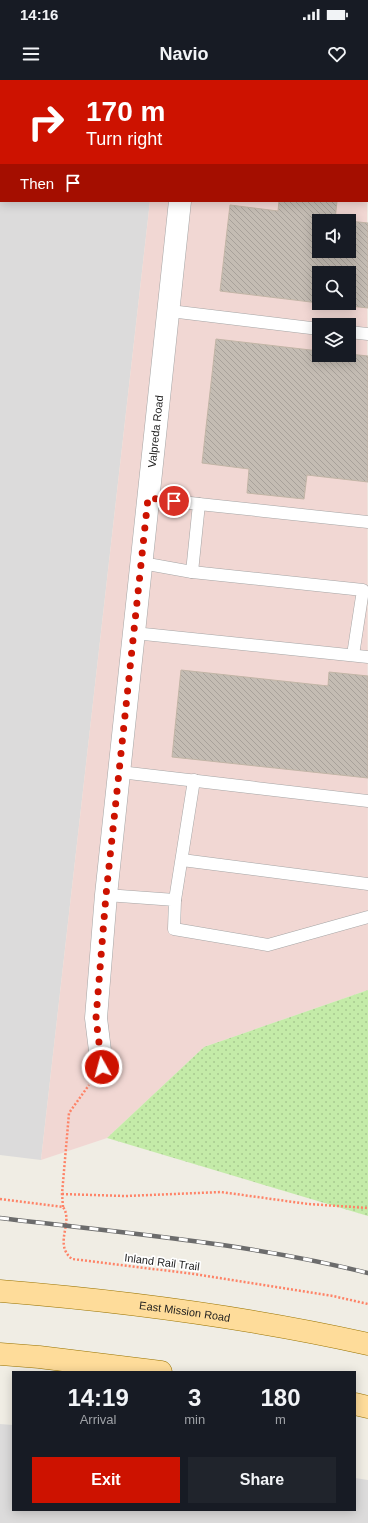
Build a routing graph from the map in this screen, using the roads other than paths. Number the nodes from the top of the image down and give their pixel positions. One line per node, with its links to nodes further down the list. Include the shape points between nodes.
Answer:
1 (180, 202): 2 (street, Valpreda Road)
2 (170, 311): 3 (lane); 6 (street, Valpreda Road)
3 (312, 328)
4 (356, 333): 5 (lane)
5 (368, 334)
6 (148, 498): 7 (lane); 9 (street, Valpreda Road)
7 (199, 504): 8 (lane); 10 (lane)
8 (368, 522)
9 (142, 563): 10 (lane); 12 (street, Valpreda Road)
10 (192, 572): 11 (lane)
11 (366, 589): 13 (lane)
12 (134, 633): 13 (lane); 15 (street, Valpreda Road)
13 (353, 655): 14 (lane)
14 (368, 657)
15 (120, 772): 16 (lane); 20 (street, Valpreda Road)
16 (194, 780): 17 (lane); 18 (lane)
17 (368, 801)
18 (182, 860): 19 (lane); 21 (lane)
19 (368, 884)
20 (106, 895): 21 (lane); 23 (street, Valpreda Road, via 96,1018)
21 (175, 900): 22 (lane, via 174,929 268,945)
22 (368, 917)
23 (102, 1067)
24 (0, 1291): 25 (main road, East Mission Road, via 68,1297 290,1327)
25 (368, 1344)
26 (0, 1354): 27 (main road)
27 (153, 1371)
28 (356, 1404): 29 (main road)
29 (368, 1407)

